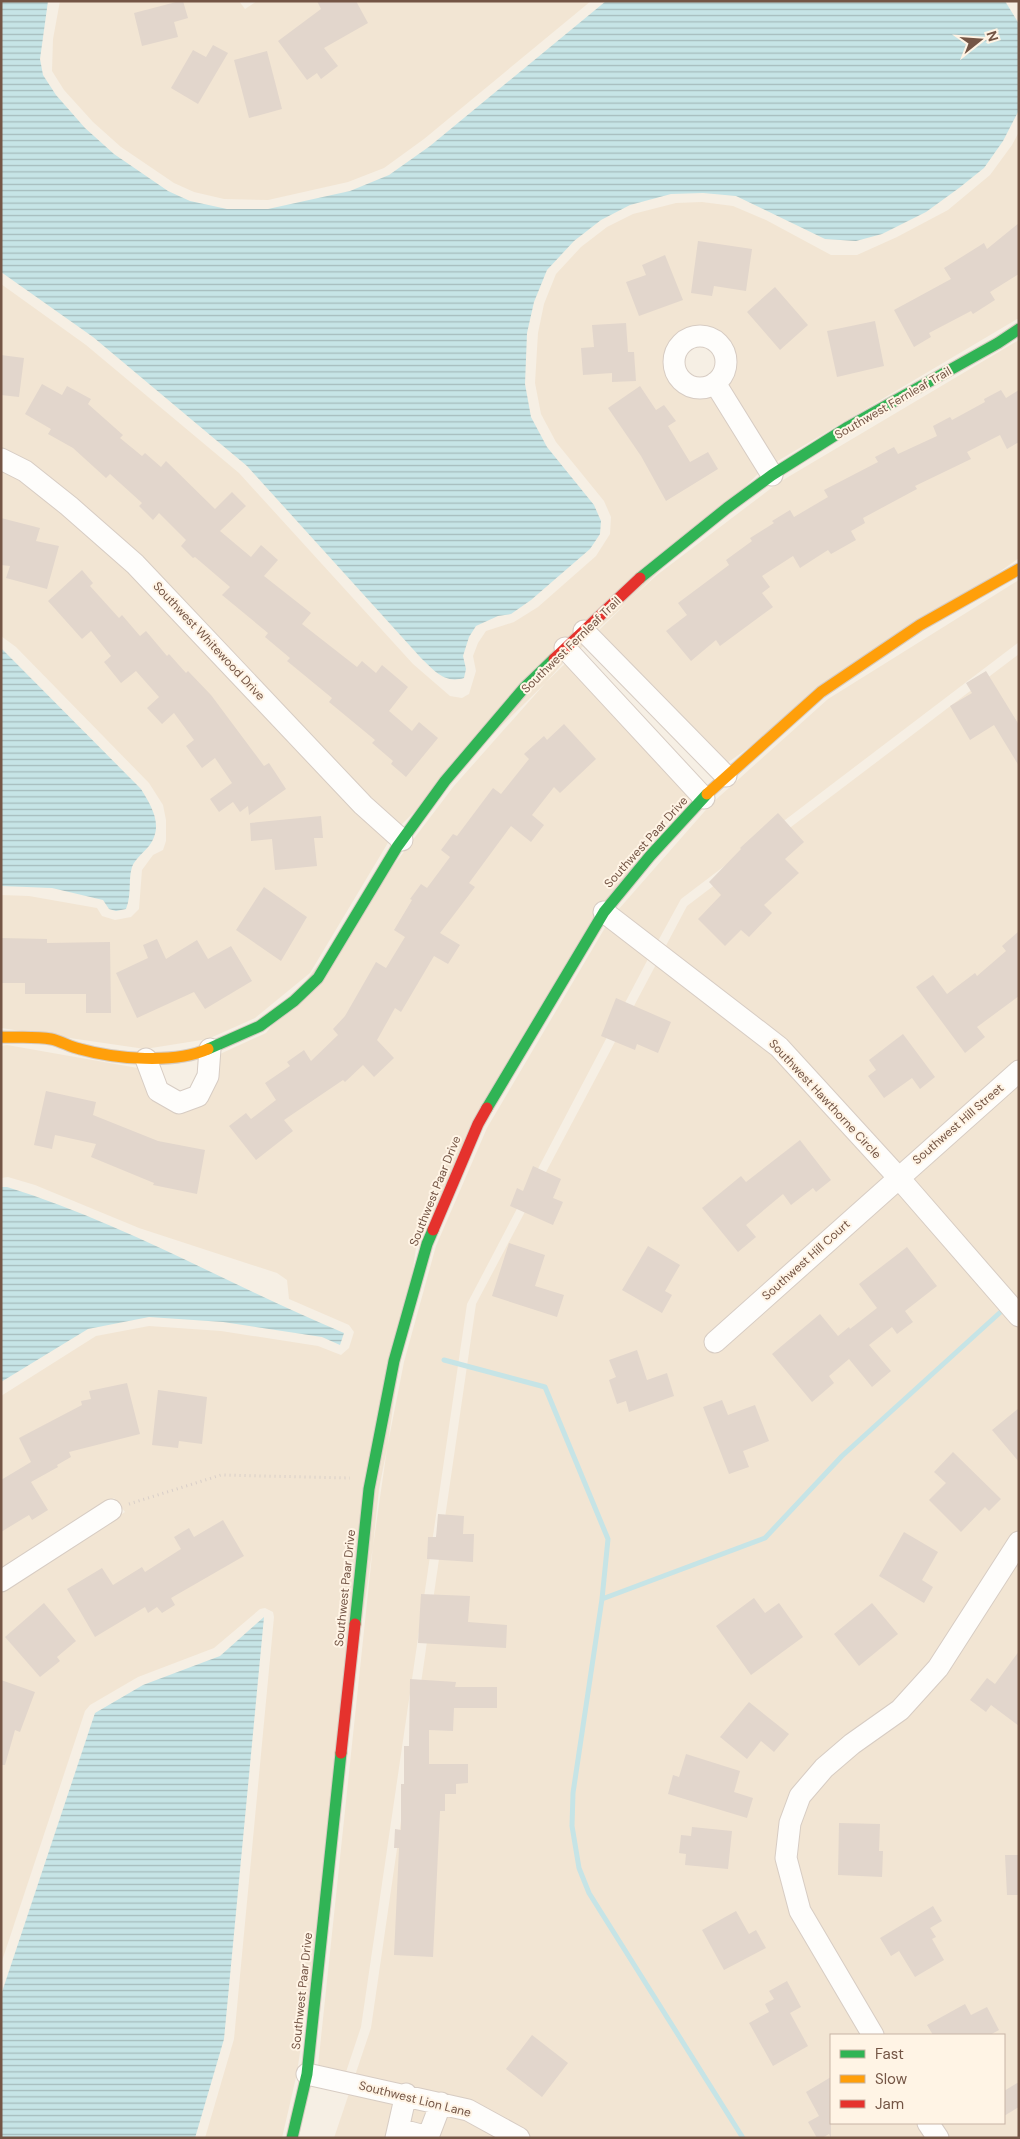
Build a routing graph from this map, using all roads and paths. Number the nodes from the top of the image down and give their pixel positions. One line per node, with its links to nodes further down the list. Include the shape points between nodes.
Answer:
1 (1019, 329): 4 (street, Southwest Fernleaf Trail)
2 (715, 383): 4 (street)
3 (1, 459): 10 (street, Southwest Whitewood Drive, via 25,471 135,564 363,805)
4 (772, 475): 6 (street, Southwest Fernleaf Trail, via 650,568)
5 (1019, 569): 8 (street, Southwest Paar Drive, via 920,624 821,692)
6 (584, 630): 7 (street, Southwest Fernleaf Trail); 8 (street)
7 (565, 648): 9 (street); 10 (street, Southwest Fernleaf Trail, via 524,688 446,781)
8 (726, 776): 9 (street, Southwest Paar Drive)
9 (704, 798): 11 (street, Southwest Paar Drive)
10 (402, 840): 13 (street, Southwest Fernleaf Trail, via 318,978 260,1026)
11 (604, 912): 16 (street, Southwest Hawthorne Circle, via 779,1047); 19 (street, Southwest Paar Drive, via 478,1124 427,1244 394,1361)
12 (1, 1037): 14 (street, Southwest Fernleaf Trail, via 51,1039 106,1056)
13 (210, 1049): 14 (street, Southwest Fernleaf Trail); 14 (street, via 208,1076 198,1096 179,1103 158,1091)
14 (146, 1059)
15 (1019, 1071): 16 (street, Southwest Hill Street)
16 (898, 1177): 17 (street, Southwest Hawthorne Circle); 18 (street, Southwest Hill Court)
17 (1019, 1316)
18 (715, 1342)
19 (371, 1479): 20 (path, via 221,1475); 24 (street, Southwest Paar Drive)
20 (111, 1510): 22 (street)
21 (1019, 1542): 23 (street, via 938,1668 900,1710 824,1768 800,1796 790,1823 786,1858 800,1911)
22 (1, 1581)
23 (872, 2034)
24 (307, 2074): 25 (street, Southwest Lion Lane); 29 (street, Southwest Paar Drive)
25 (406, 2094): 26 (street, Southwest Lion Lane); 28 (street)
26 (441, 2103): 28 (street, via 428,2137); 30 (street, Southwest Lion Lane, via 468,2110)
27 (929, 2124): 31 (street)
28 (397, 2133)
29 (292, 2138)
30 (519, 2138)
31 (938, 2138)

